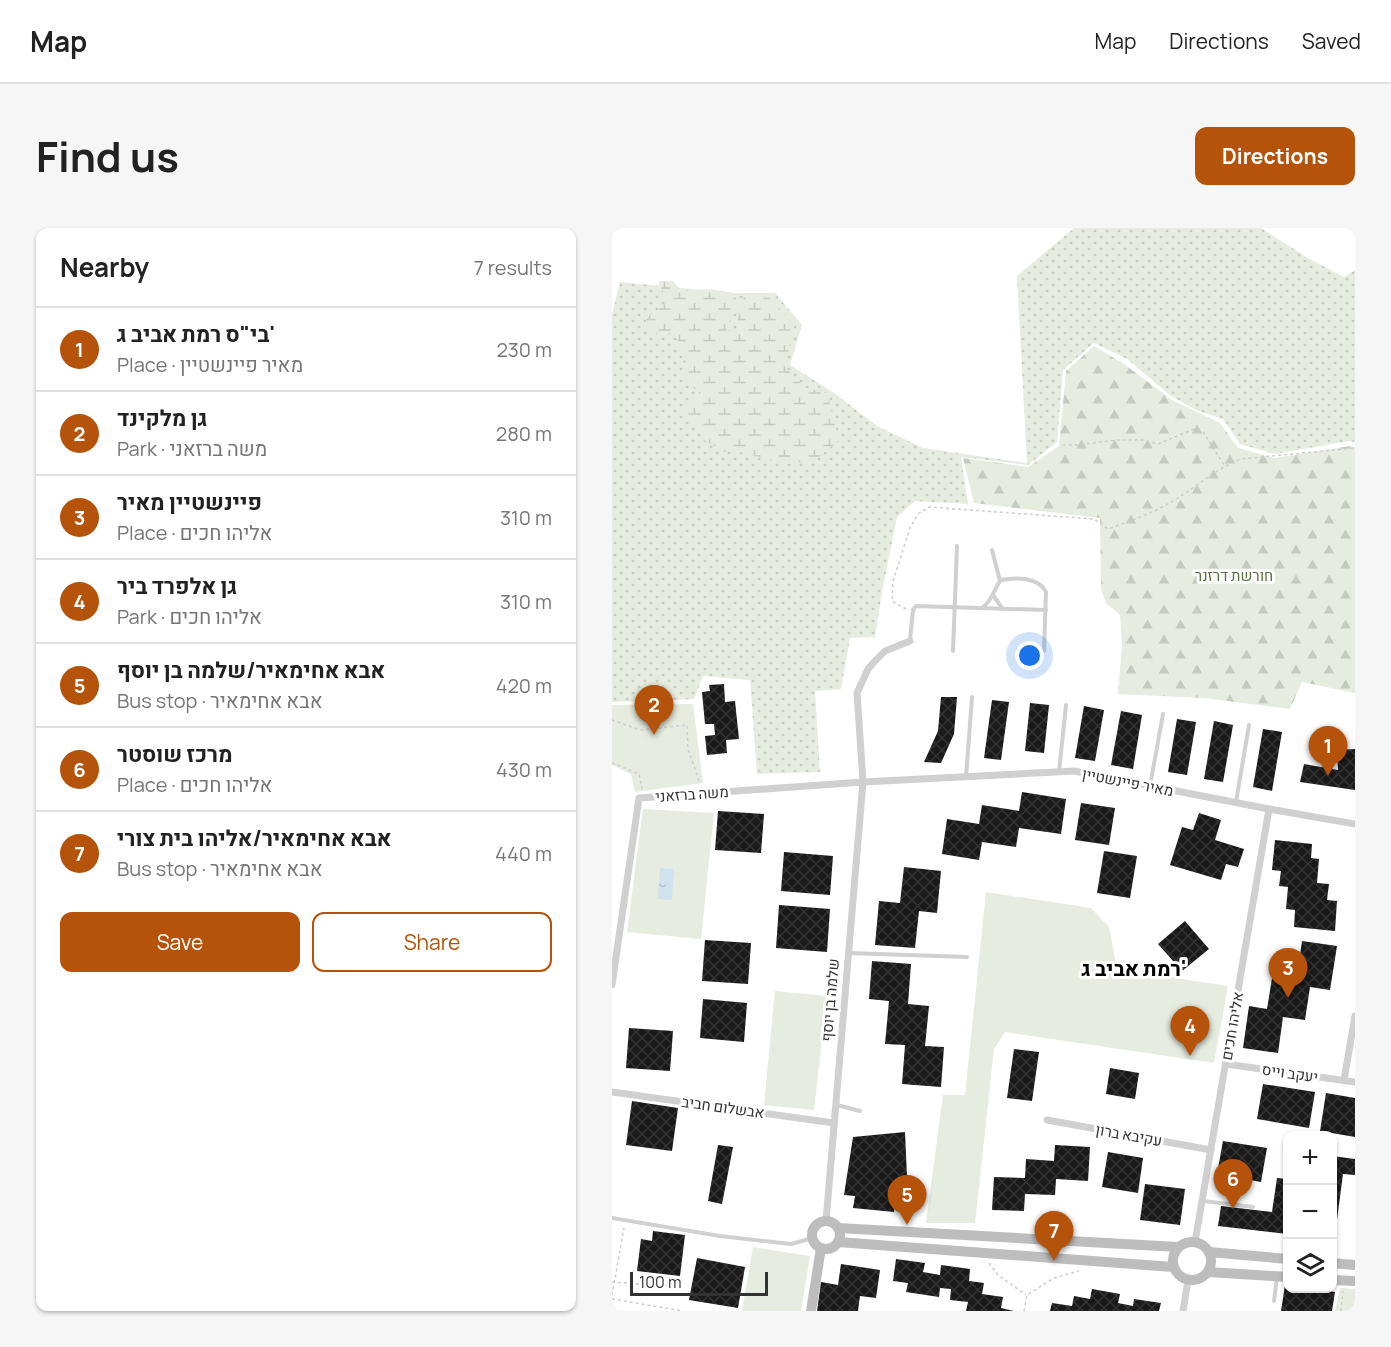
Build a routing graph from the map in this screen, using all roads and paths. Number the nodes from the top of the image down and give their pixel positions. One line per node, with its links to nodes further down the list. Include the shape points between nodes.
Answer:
1 (1064, 445): 3 (path, via 1117,440 1158,444 1194,429 1203,432)
2 (1355, 448): 3 (path, via 1241,459)
3 (1224, 465): 12 (path, via 1180,497 1108,529 1094,519 929,507 918,514 910,528 892,581 892,601)
4 (957, 546): 8 (lane)
5 (992, 550): 6 (lane)
6 (1000, 581): 7 (lane); 11 (lane, via 1039,583 1046,592)
7 (993, 594): 9 (lane); 10 (lane)
8 (955, 607): 9 (lane); 12 (lane, via 919,606); 14 (lane)
9 (981, 608): 10 (lane)
10 (1003, 609): 11 (lane)
11 (1046, 610): 15 (lane)
12 (912, 614): 13 (lane)
13 (910, 641): 24 (street, שלמה בן יוסף, via 885,651 868,669 857,693)
14 (953, 651)
15 (1044, 651)
16 (972, 697): 23 (lane)
17 (1066, 705): 22 (lane)
18 (1163, 714): 25 (lane)
19 (612, 720): 26 (path, via 640,729 687,725 688,749)
20 (1249, 725): 28 (lane)
21 (612, 763): 27 (path, via 639,774)
22 (1059, 772): 23 (street, מאיר פיינשטיין); 25 (street, מאיר פיינשטיין, via 1074,771)
23 (966, 777): 24 (street, מאיר פיינשטיין)
24 (863, 782): 26 (street, משה ברזאני); 31 (street, שלמה בן יוסף)
25 (1150, 786): 28 (street, מאיר פיינשטיין)
26 (705, 793): 27 (street, משה ברזאני)
27 (643, 798): 33 (street, משה ברזאני, via 639,798)
28 (1236, 803): 29 (street, מאיר פיינשטיין)
29 (1269, 809): 30 (street, מאיר פיינשטיין); 35 (street, אליהו חכים)
30 (1355, 824)
31 (849, 953): 32 (lane); 39 (street, שלמה בן יוסף)
32 (967, 957)
33 (612, 985)
34 (1355, 1016): 36 (street)
35 (1226, 1064): 36 (street, יעקב וייס); 43 (street, אליהו חכים)
36 (1344, 1080): 37 (street, יעקב וייס)
37 (1355, 1082)
38 (612, 1092): 42 (street, אבשלום חביב)
39 (836, 1105): 40 (lane); 42 (street, שלמה בן יוסף)
40 (860, 1111)
41 (1047, 1120): 43 (street, עקיבא ברון)
42 (834, 1123): 48 (street, שלמה בן יוסף)
43 (1211, 1150): 44 (street, אליהו חכים)
44 (1202, 1201): 45 (lane); 52 (street, אליהו חכים)
45 (1253, 1207)
46 (612, 1218): 47 (lane)
47 (625, 1221): 50 (lane, via 791,1244); 67 (path)
48 (826, 1221): 49 (street); 50 (street, via 815,1226)
49 (838, 1228): 51 (street); 53 (street)
50 (813, 1238): 54 (street)
51 (838, 1242): 54 (street, via 831,1248); 55 (street)
52 (1195, 1242): 53 (street); 56 (street)
53 (1178, 1247): 60 (street)
54 (821, 1248): 75 (street)
55 (979, 1252): 60 (street); 71 (path, via 998,1275)
56 (1209, 1252): 57 (street); 62 (street)
57 (1283, 1259)
58 (1337, 1263): 59 (street)
59 (1355, 1265)
60 (1173, 1267): 64 (street)
61 (1079, 1271): 71 (path, via 1054,1278)
62 (1208, 1272): 63 (street); 64 (street)
63 (1282, 1276): 73 (lane)
64 (1188, 1280): 77 (street)
65 (1337, 1280): 66 (street)
66 (1355, 1281)
67 (613, 1282): 69 (path); 70 (path)
68 (1343, 1284): 78 (path)
69 (682, 1287)
70 (612, 1295)
71 (1027, 1295): 76 (path)
72 (612, 1299): 74 (path)
73 (1274, 1301)
74 (683, 1311)
75 (811, 1311)
76 (1024, 1311)
77 (1183, 1311)
78 (1341, 1311)

